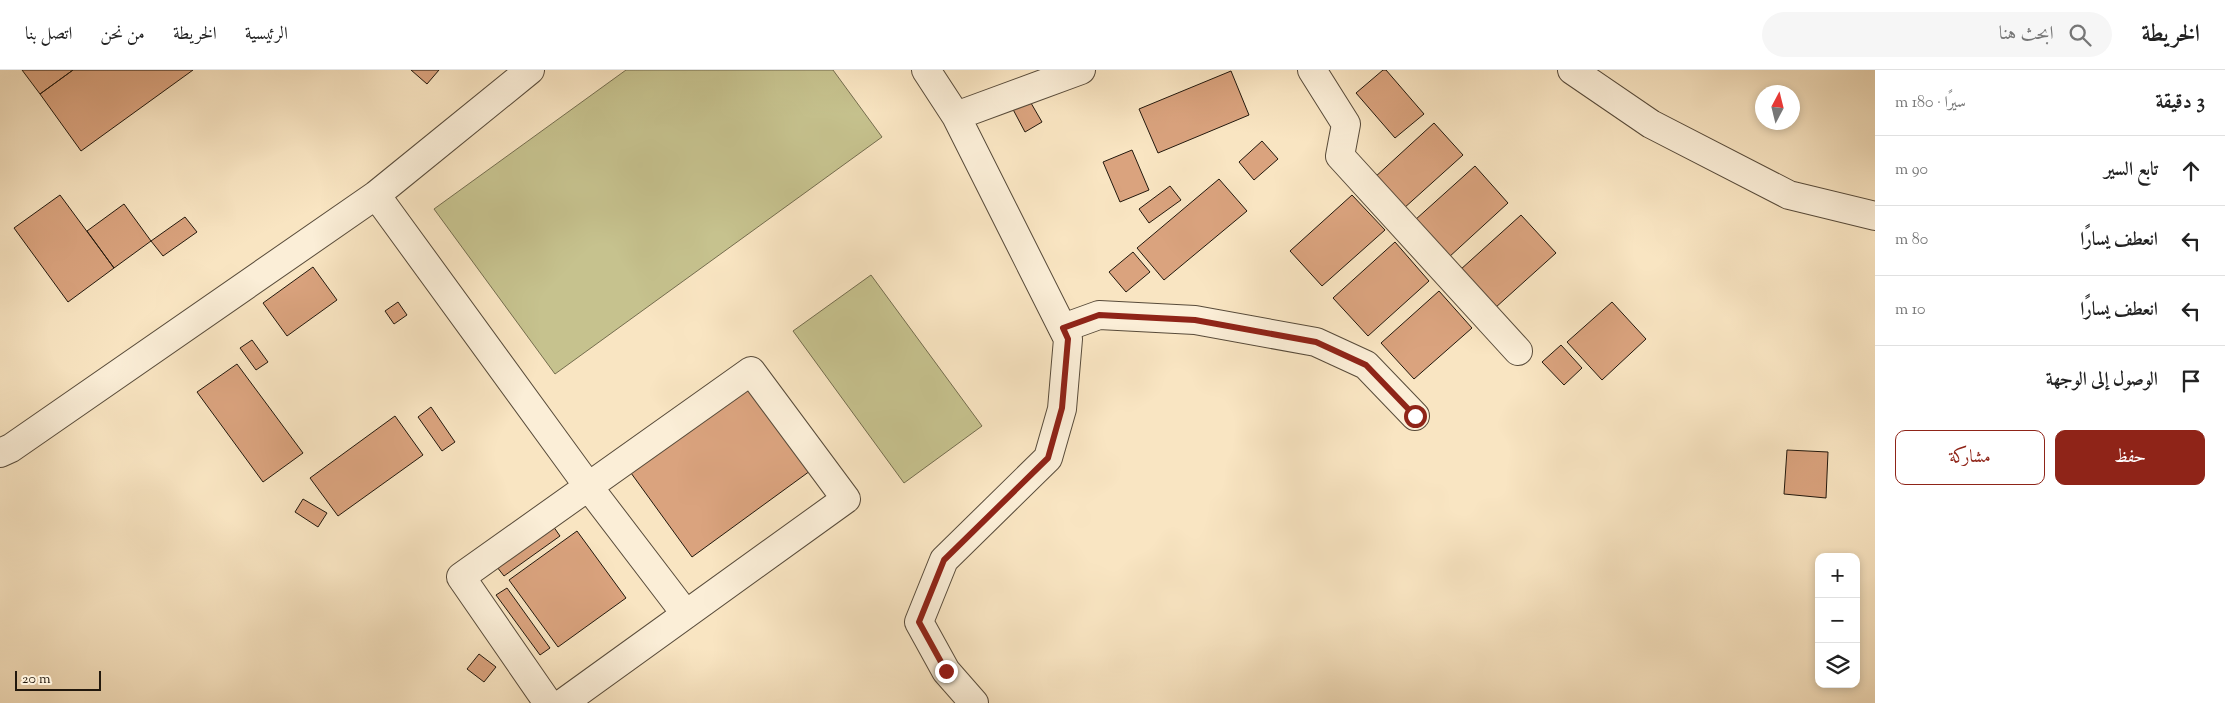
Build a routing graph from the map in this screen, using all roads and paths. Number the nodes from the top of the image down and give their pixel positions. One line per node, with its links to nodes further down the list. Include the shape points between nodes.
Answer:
1 (926, 70): 6 (street)
2 (1081, 70): 6 (street)
3 (1312, 70): 10 (street, via 1346,124 1340,156)
4 (1572, 70): 8 (street, via 1651,124 1789,195)
5 (516, 74): 7 (street)
6 (956, 116): 9 (street)
7 (376, 195): 12 (street); 13 (street)
8 (1875, 216)
9 (1063, 328): 11 (street, via 1099,315 1195,320 1316,342 1366,365); 17 (street, via 1068,339 1062,408 1048,458 944,560 919,622 946,671)
10 (1518, 352)
11 (1415, 416)
12 (0, 453)
13 (588, 486): 14 (street); 14 (street, via 751,371 846,499); 15 (street, via 461,577)
14 (685, 613): 16 (street)
15 (548, 703)
16 (563, 703)
17 (974, 703)

